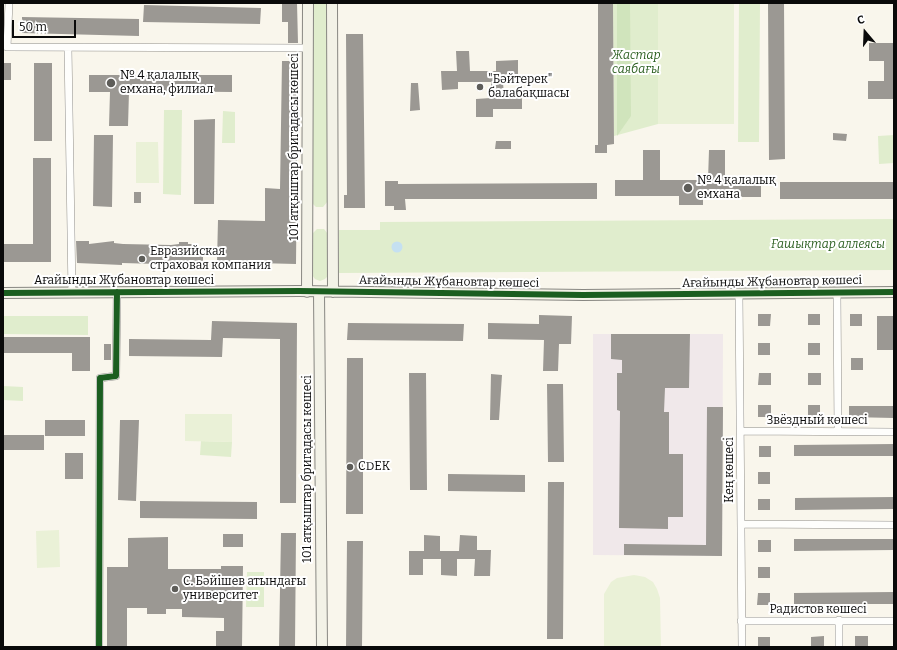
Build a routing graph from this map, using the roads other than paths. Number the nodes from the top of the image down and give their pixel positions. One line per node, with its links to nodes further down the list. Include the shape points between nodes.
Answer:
1 (9, 3): 4 (street, via 7,47)
2 (308, 3): 5 (street, 101 атқыштар бригадасы көшесі)
3 (332, 3): 9 (street)
4 (68, 48): 5 (street); 12 (street)
5 (308, 48): 7 (street, 101 атқыштар бригадасы көшесі)
6 (117, 292): 7 (street, Ағайынды Жұбановтар көшесі); 12 (street, Ағайынды Жұбановтар көшесі); 23 (street, via 116,376 100,378)
7 (307, 292): 8 (street, Ағайынды Жұбановтар көшесі)
8 (319, 292): 9 (street, Ағайынды Жұбановтар көшесі); 24 (street, 101 атқыштар бригадасы көшесі)
9 (333, 292): 14 (street, Ағайынды Жұбановтар көшесі)
10 (894, 292): 13 (street, Ағайынды Жұбановтар көшесі)
11 (3, 293): 12 (street, Ағайынды Жұбановтар көшесі)
12 (72, 293)
13 (837, 293): 14 (street, Ағайынды Жұбановтар көшесі); 16 (street)
14 (738, 294): 15 (street, Кең көшесі)
15 (741, 431): 16 (street, Звёздный көшесі); 18 (street, Кең көшесі)
16 (838, 432): 17 (street, Звёздный көшесі)
17 (894, 432)
18 (742, 524): 19 (street); 21 (street, Кең көшесі)
19 (894, 525)
20 (839, 620): 21 (street, Радистов көшесі); 22 (street, Радистов көшесі); 26 (street)
21 (741, 621): 25 (street, Кең көшесі)
22 (894, 621)
23 (99, 647)
24 (322, 647)
25 (742, 647)
26 (839, 647)

